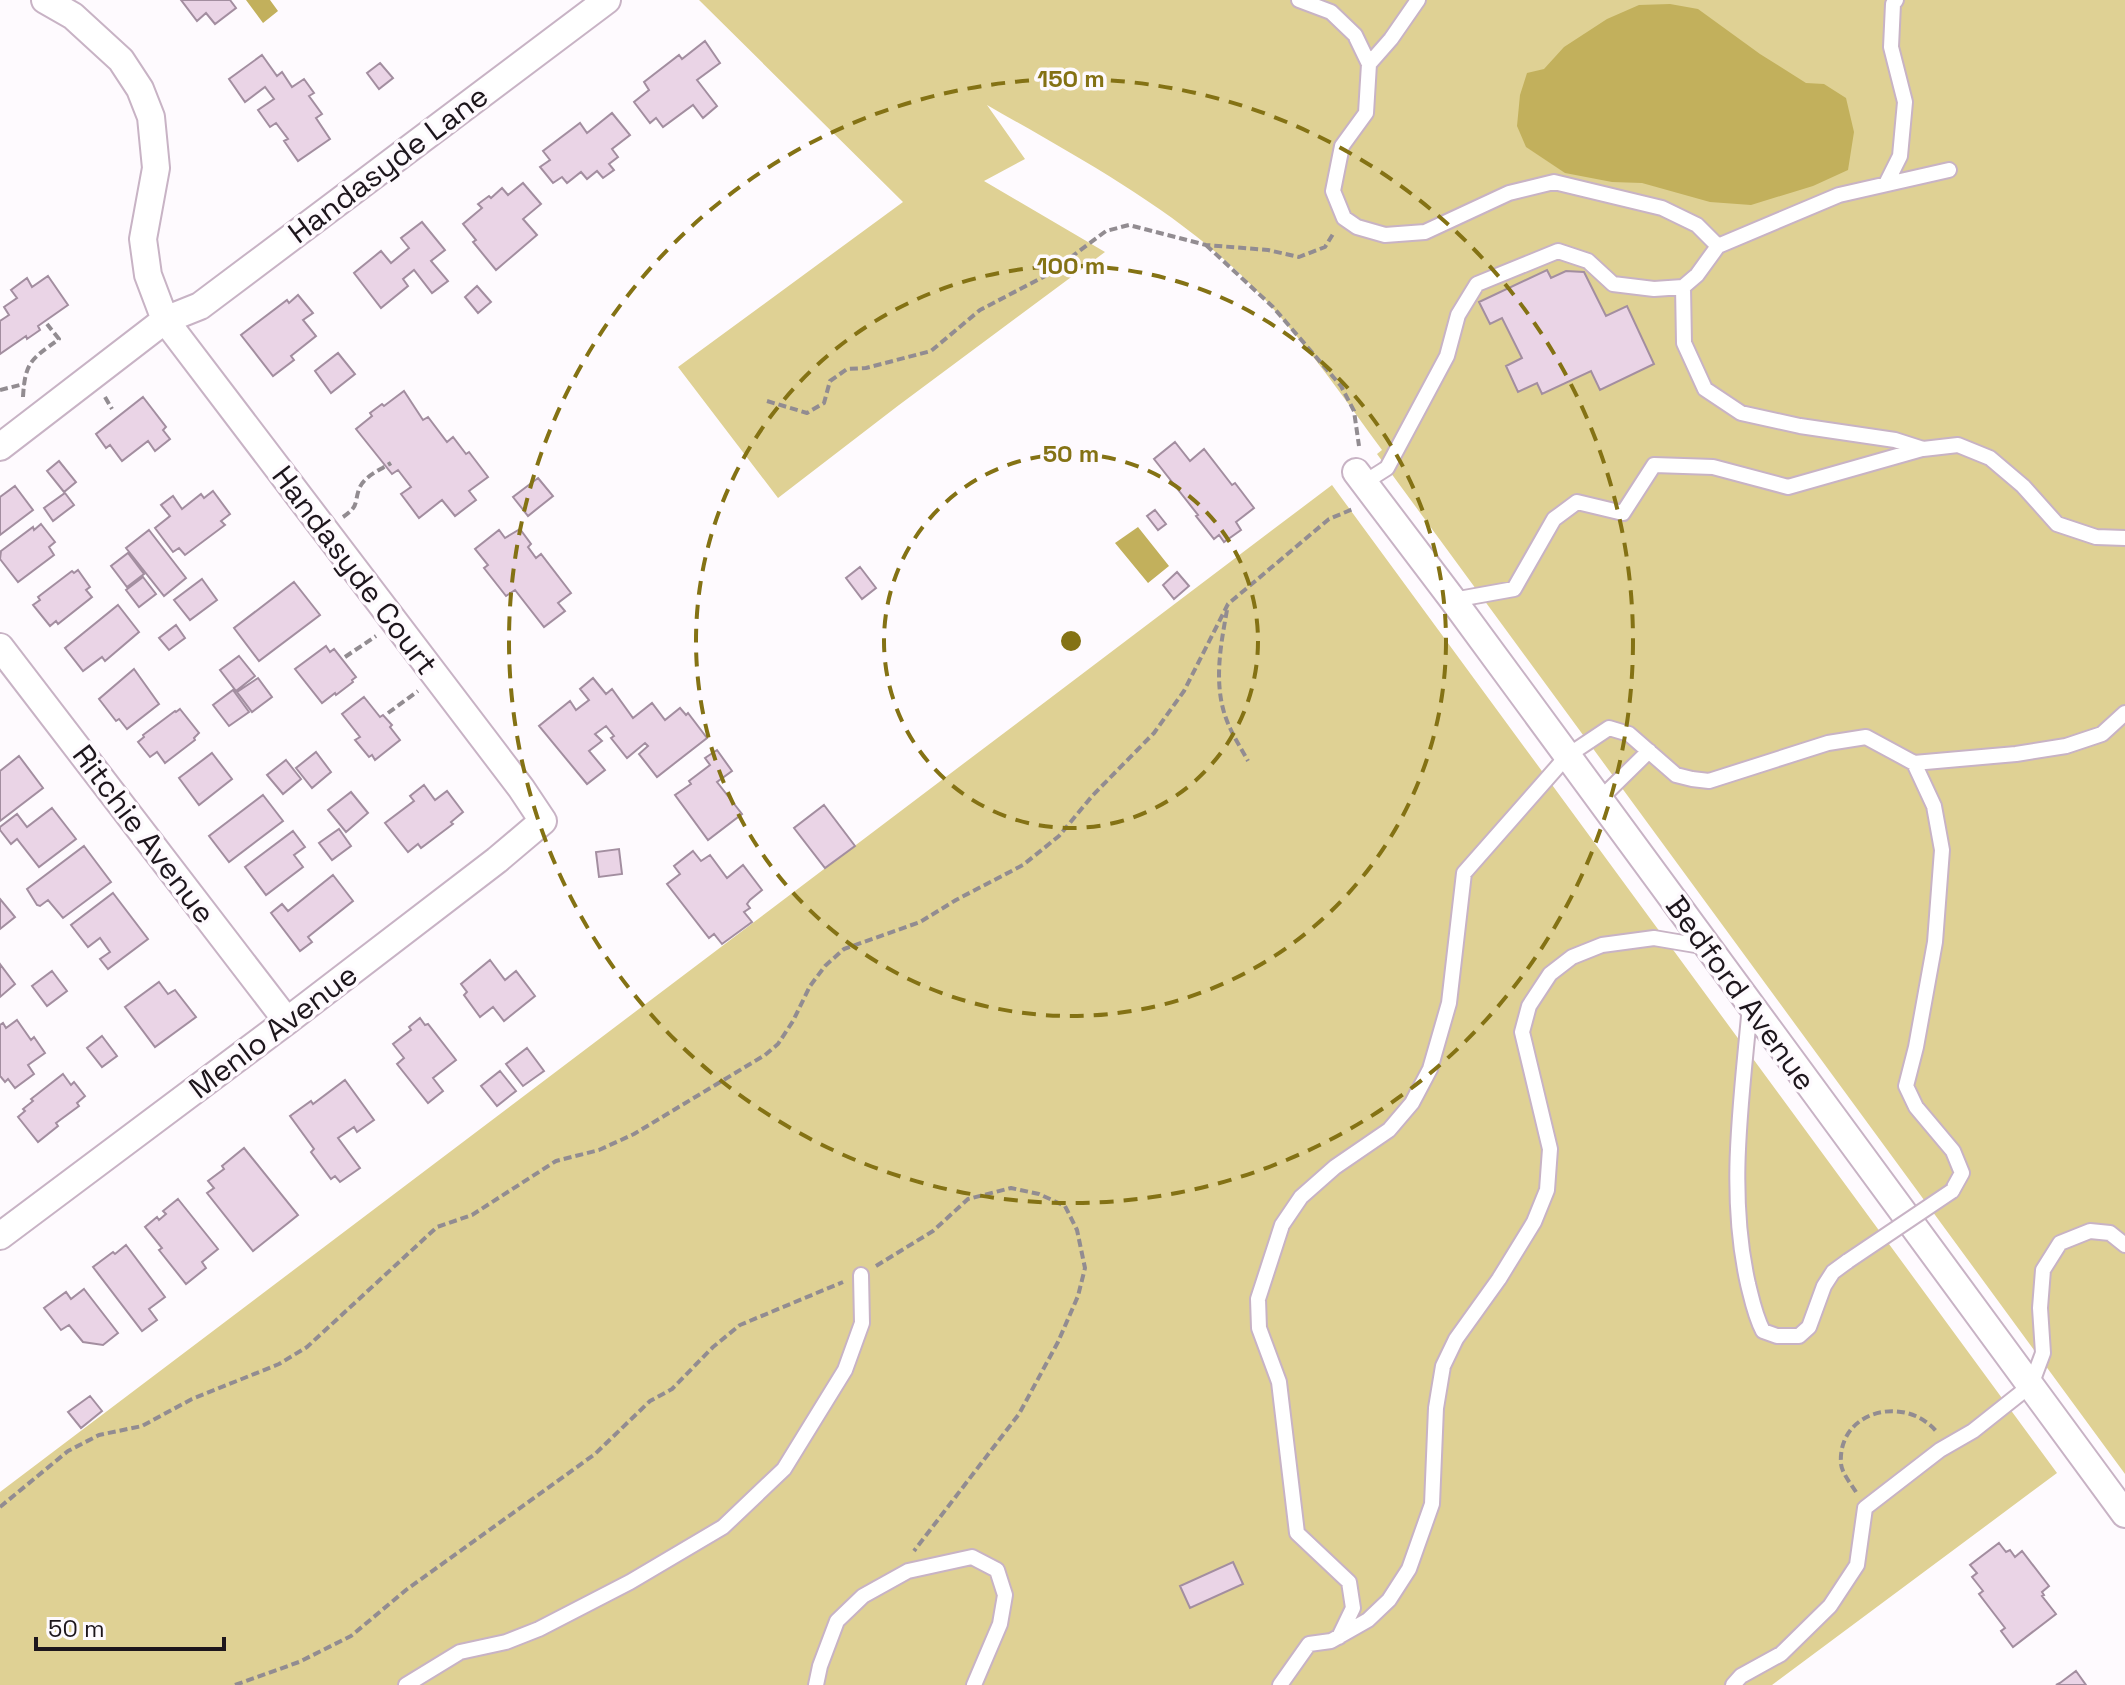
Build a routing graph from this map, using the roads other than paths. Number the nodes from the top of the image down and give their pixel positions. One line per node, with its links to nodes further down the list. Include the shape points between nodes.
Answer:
1 (45, 0): 11 (street, Handasyde Court, via 73,16 121,60 151,117 156,168 143,239 148,275)
2 (607, 0): 11 (street, Handasyde Lane, via 200,306)
3 (1299, 0): 6 (lane, via 1331,12 1355,35)
4 (1418, 0): 6 (lane)
5 (1896, 0): 8 (lane, via 1891,47 1905,102 1900,156)
6 (1369, 64): 9 (lane, via 1366,113 1342,146 1333,191 1344,218 1357,227 1385,235 1425,232 1509,193 1554,182 1662,208 1697,225)
7 (1949, 170): 8 (lane)
8 (1886, 184): 9 (lane, via 1839,195)
9 (1718, 246): 10 (lane)
10 (1683, 287): 13 (lane, via 1684,343 1705,389 1741,413); 14 (lane, via 1613,284 1588,261 1558,251 1477,284 1458,315 1447,356 1387,468)
11 (165, 320): 12 (street, Handasyde Lane); 23 (street, Handasyde Court)
12 (4, 444)
13 (1923, 449): 15 (lane, via 1958,445 1990,458 2057,524 2096,537); 16 (lane, via 1788,487 1713,467 1654,465 1623,513 1577,502 1554,519 1514,589)
14 (1360, 477): 16 (street, Bedford Avenue)
15 (2125, 538)
16 (1453, 600): 20 (street, Bedford Avenue)
17 (0, 647): 26 (street, Ritchie Avenue)
18 (2125, 713): 21 (lane, via 2102,734 2066,746)
19 (1649, 751): 20 (lane, via 1629,734 1609,728); 21 (lane, via 1676,775 1709,781 1828,743 1866,737); 22 (lane)
20 (1567, 756): 22 (street, Bedford Avenue); 34 (lane, via 1464,873 1449,1003 1430,1069 1412,1103 1389,1130 1301,1197 1282,1225 1258,1299 1259,1328 1279,1382 1297,1533 1349,1582 1353,1608)
21 (1914, 763): 25 (lane, bridge, via 1934,806 1942,850 1935,942 1906,1086 1916,1107 1953,1151 1962,1173 1952,1191 1833,1272 1809,1327 1799,1336 1763,1331 1741,1251 1736,1164)
22 (1599, 800): 24 (street, Bedford Avenue)
23 (543, 821): 26 (street, Menlo Avenue)
24 (1707, 948): 25 (street, Bedford Avenue); 34 (lane, via 1654,938 1602,945 1572,957 1550,974 1529,1006 1522,1032 1550,1149 1547,1190 1534,1222 1443,1366 1432,1504 1409,1569 1389,1600)
25 (1750, 1005): 32 (street, Bedford Avenue)
26 (287, 1021): 27 (street, Menlo Avenue)
27 (3, 1228)
28 (2125, 1229): 29 (lane)
29 (2110, 1233): 30 (lane); 32 (lane, via 2090,1231 2060,1243 2043,1270 2043,1353)
30 (2125, 1245)
31 (861, 1275): 35 (lane, via 862,1323 845,1370 784,1469 723,1527 539,1629 460,1652)
32 (2031, 1385): 33 (street, Bedford Avenue); 39 (lane, via 1865,1508 1857,1565 1830,1606 1781,1654)
33 (2125, 1514)
34 (1339, 1637): 38 (lane, via 1309,1644)
35 (406, 1685)
36 (816, 1685): 37 (lane, via 837,1621 863,1596 908,1571 972,1557 997,1570 1005,1595 1000,1624)
37 (974, 1685)
38 (1280, 1685)
39 (1733, 1685)

